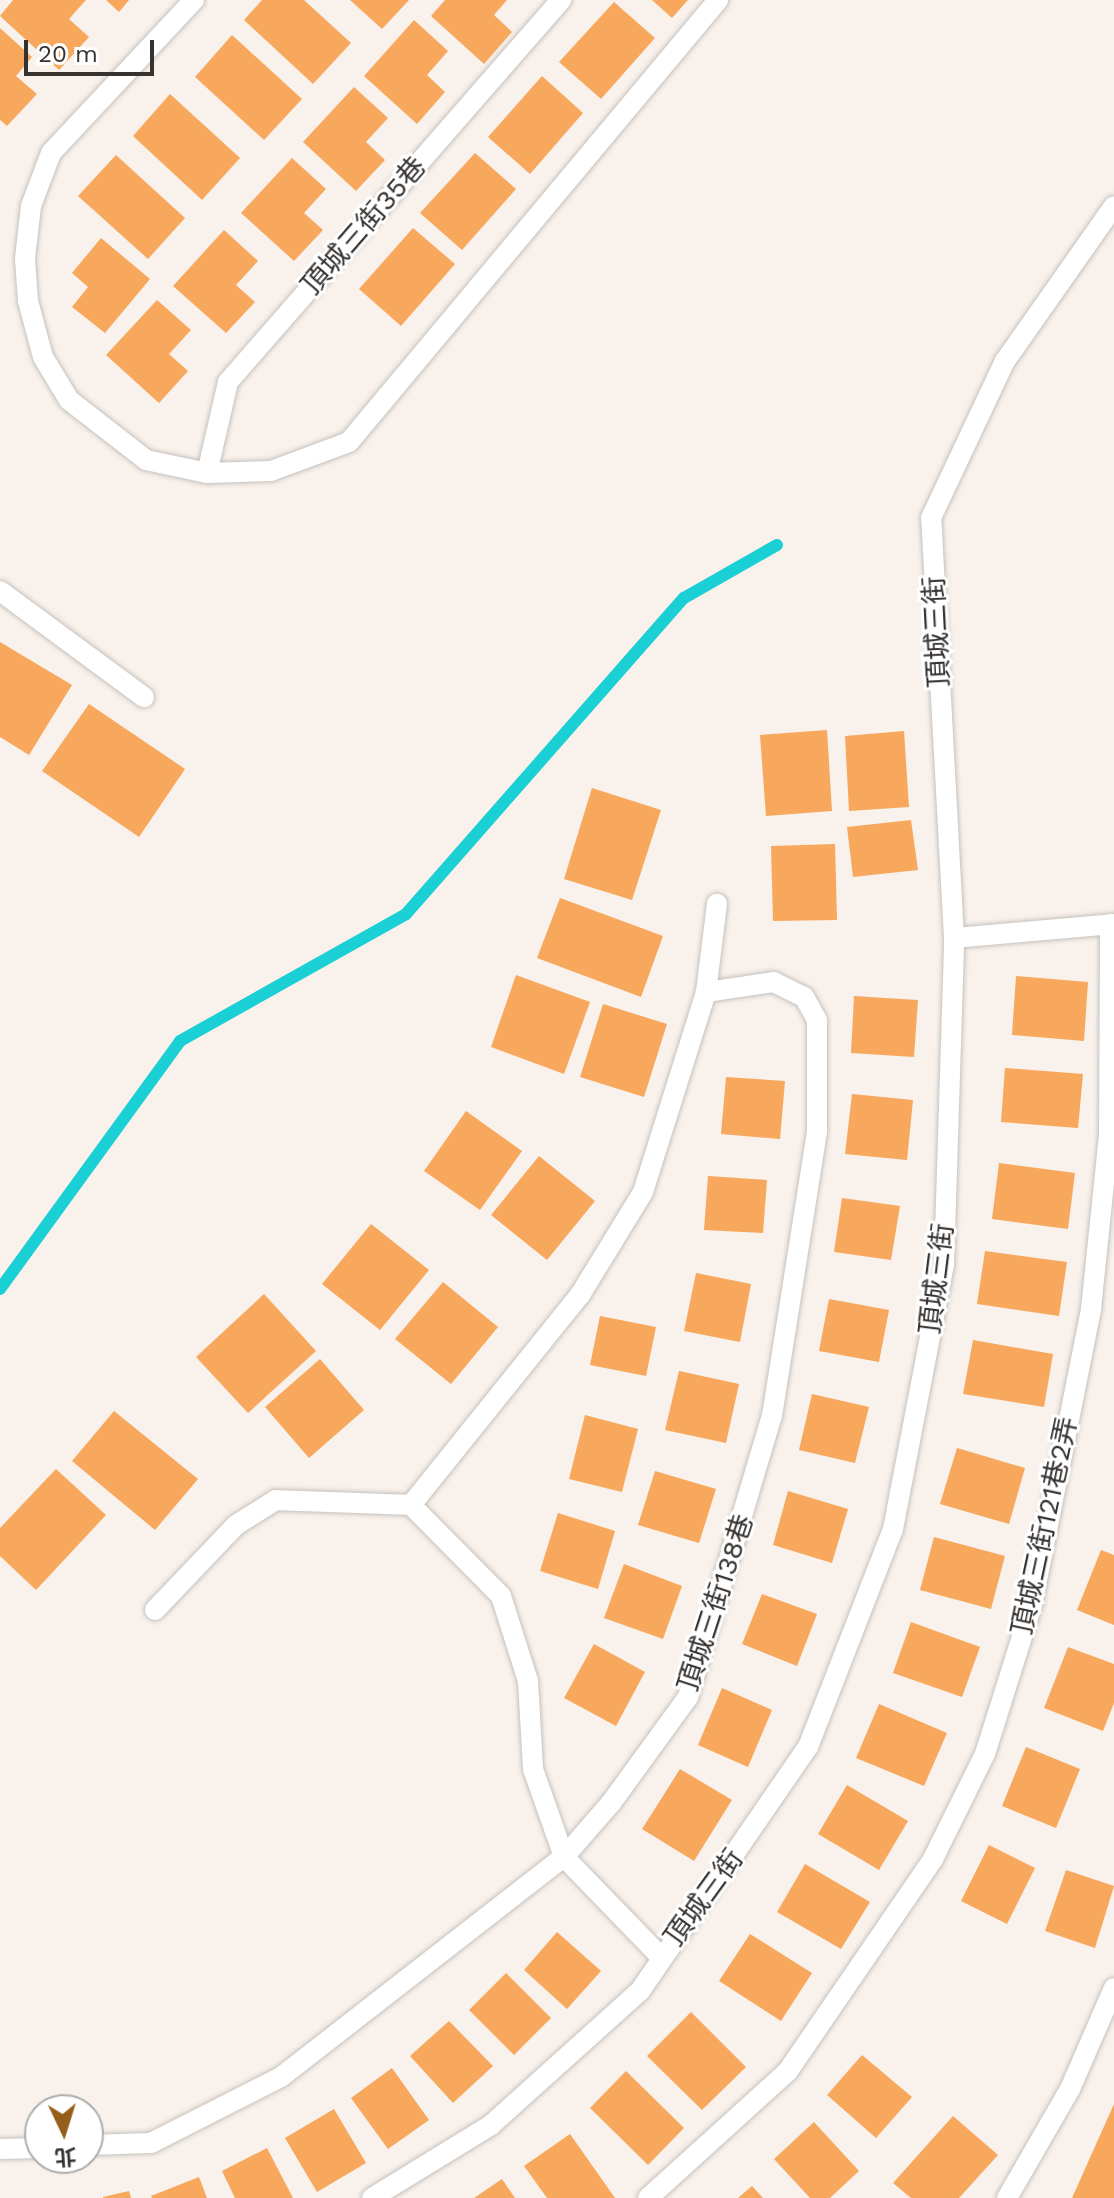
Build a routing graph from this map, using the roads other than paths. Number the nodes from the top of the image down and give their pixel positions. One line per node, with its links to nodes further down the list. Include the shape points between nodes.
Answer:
1 (194, 0): 5 (lane, via 51,153 31,206 25,259 28,301 43,357 69,400 146,460)
2 (561, 0): 5 (lane, 頂城三街35巷, via 228,382)
3 (718, 0): 5 (lane, via 349,442 271,471)
4 (1114, 206): 10 (lane, 頂城三街, via 1005,361 931,518)
5 (207, 473)
6 (0, 591): 7 (lane)
7 (144, 697)
8 (717, 904): 11 (lane)
9 (1112, 924): 10 (lane); 21 (lane, 頂城三街121巷2弄, via 1109,1135 1091,1309 1032,1605 985,1754 933,1859 788,2071)
10 (954, 938): 15 (lane, 頂城三街, via 944,1265 893,1529 808,1747)
11 (706, 992): 12 (lane, via 643,1192 580,1295); 14 (lane, 頂城三街138巷, via 773,982 804,997 817,1020 817,1131 772,1416 688,1697 611,1803)
12 (411, 1505): 13 (lane, via 276,1500 236,1525); 14 (lane, via 501,1596 528,1681 533,1769)
13 (155, 1610)
14 (564, 1857): 15 (lane); 17 (lane, 頂城三街138巷, via 281,2077 151,2143)
15 (661, 1957): 20 (lane, 頂城三街, via 640,1991 491,2125)
16 (1114, 1988): 22 (lane, via 1070,2089)
17 (104, 2144)
18 (24, 2148): 19 (lane)
19 (0, 2149)
20 (372, 2198)
21 (648, 2198)
22 (1007, 2198)

